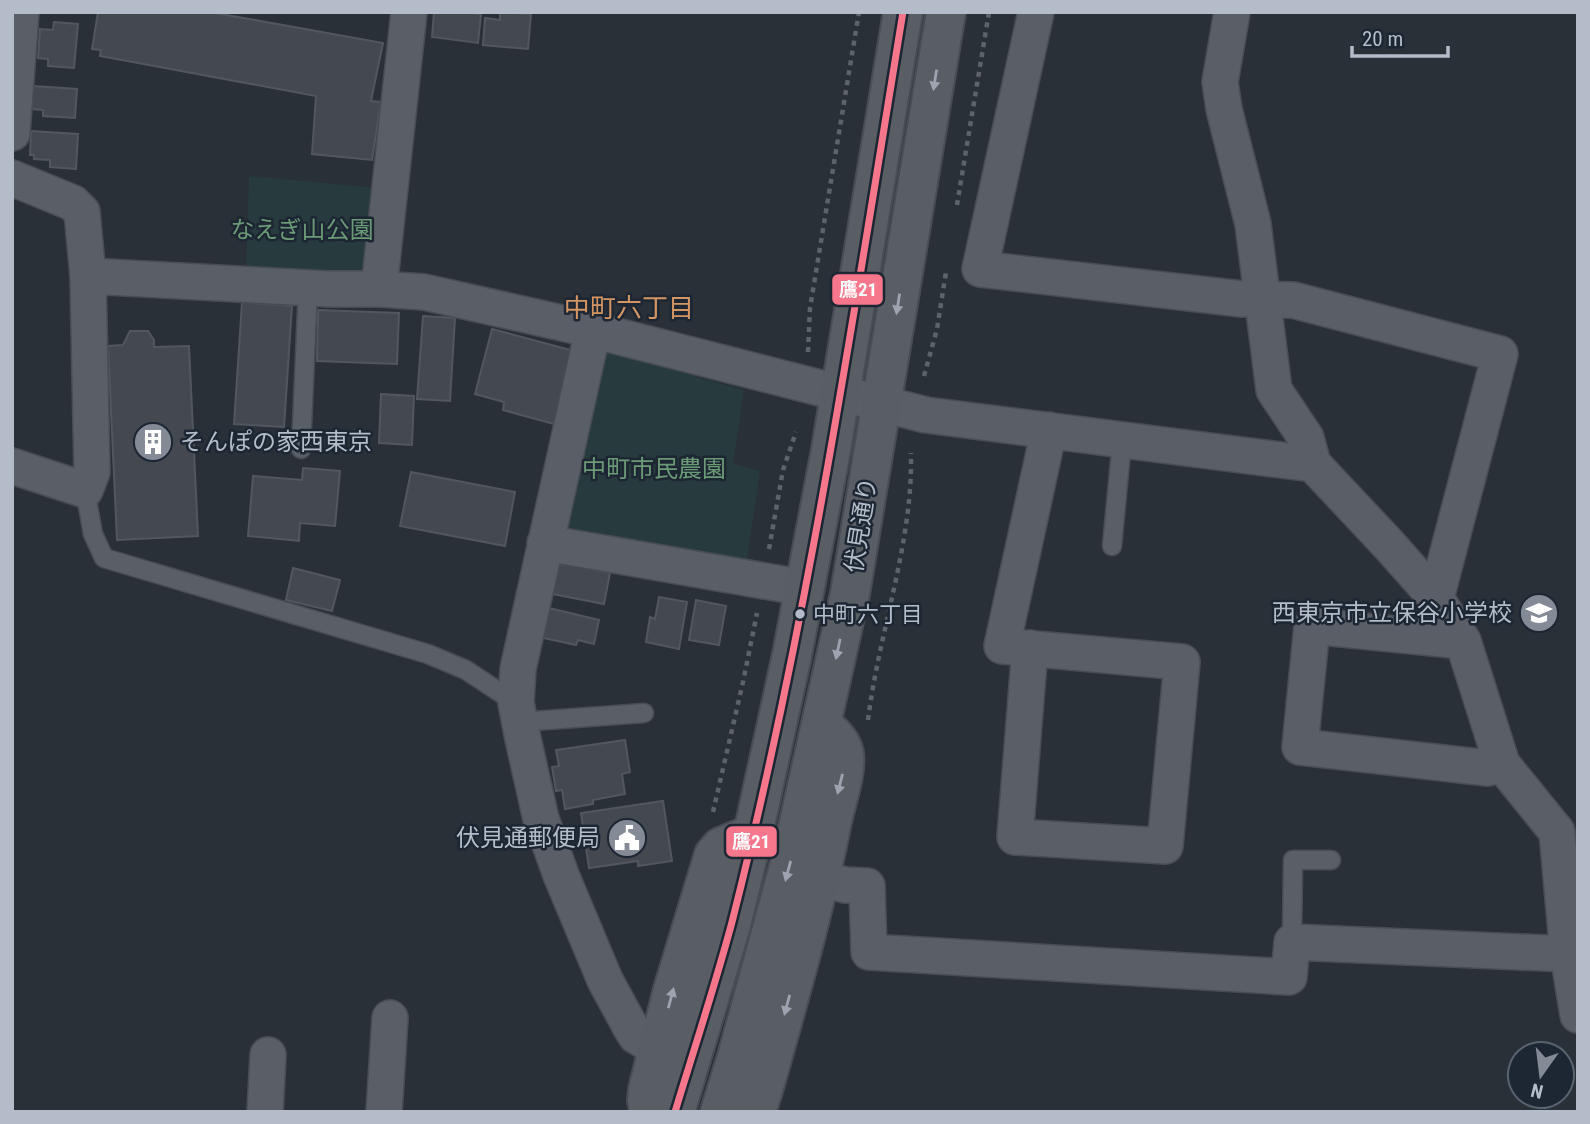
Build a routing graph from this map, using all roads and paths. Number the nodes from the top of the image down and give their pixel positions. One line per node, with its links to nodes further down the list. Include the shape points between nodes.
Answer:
1 (21, 12): 7 (street)
2 (408, 12): 11 (street)
3 (903, 12): 14 (main road, 伏見通り)
4 (946, 12): 15 (main road, 伏見通り, one-way to 15)
5 (1036, 12): 12 (street, via 980,269)
6 (1233, 12): 12 (street, via 1220,82 1253,224)
7 (12, 133)
8 (12, 178): 9 (street, via 82,212)
9 (88, 275): 10 (street); 21 (street, via 92,472)
10 (308, 287): 11 (street); 18 (lane)
11 (379, 289): 13 (street, via 424,292)
12 (1263, 299): 19 (street, via 1274,390 1306,438); 25 (street, via 1293,300 1500,354)
13 (593, 330): 14 (street); 22 (street)
14 (840, 394): 15 (street); 24 (main road, 伏見通り)
15 (880, 404): 16 (street, via 926,415); 30 (main road, 伏見通り, one-way to 30, via 850,594)
16 (1049, 430): 17 (street); 27 (street, via 1002,646)
17 (1122, 441): 19 (street); 23 (lane)
18 (301, 449)
19 (1313, 464): 25 (street)
20 (12, 466): 21 (street)
21 (85, 490): 28 (lane, via 93,534 104,558 428,654 466,670)
22 (545, 543): 24 (street); 28 (street, via 518,669)
23 (1112, 546)
24 (805, 588): 32 (main road, 伏見通り)
25 (1437, 598): 26 (street)
26 (1463, 641): 31 (street); 31 (street, via 1312,626 1300,747 1488,768)
27 (1030, 648): 27 (street, via 1015,837 1165,846 1182,662)
28 (518, 713): 29 (lane); 39 (street, via 541,819 561,875 606,980 636,1036)
29 (644, 713)
30 (821, 724): 34 (main road, one-way to 34, via 844,754); 45 (main road, 伏見通り, one-way to 45, via 790,863)
31 (1502, 764): 36 (street, via 1557,832)
32 (753, 834): 39 (main road, one-way to 32, via 714,855 721,847); 44 (main road, 伏見通り)
33 (1331, 860): 35 (lane, via 1293,860)
34 (821, 878): 35 (street, via 867,886 869,952 1289,977); 46 (main road, one-way to 46)
35 (1292, 942): 36 (street)
36 (1568, 954): 37 (street)
37 (1578, 1015)
38 (390, 1018): 42 (street)
39 (658, 1049): 43 (main road, via 648,1090)
40 (268, 1055): 41 (street)
41 (265, 1112)
42 (384, 1112)
43 (650, 1112)
44 (676, 1112)
45 (720, 1112)
46 (756, 1112)

